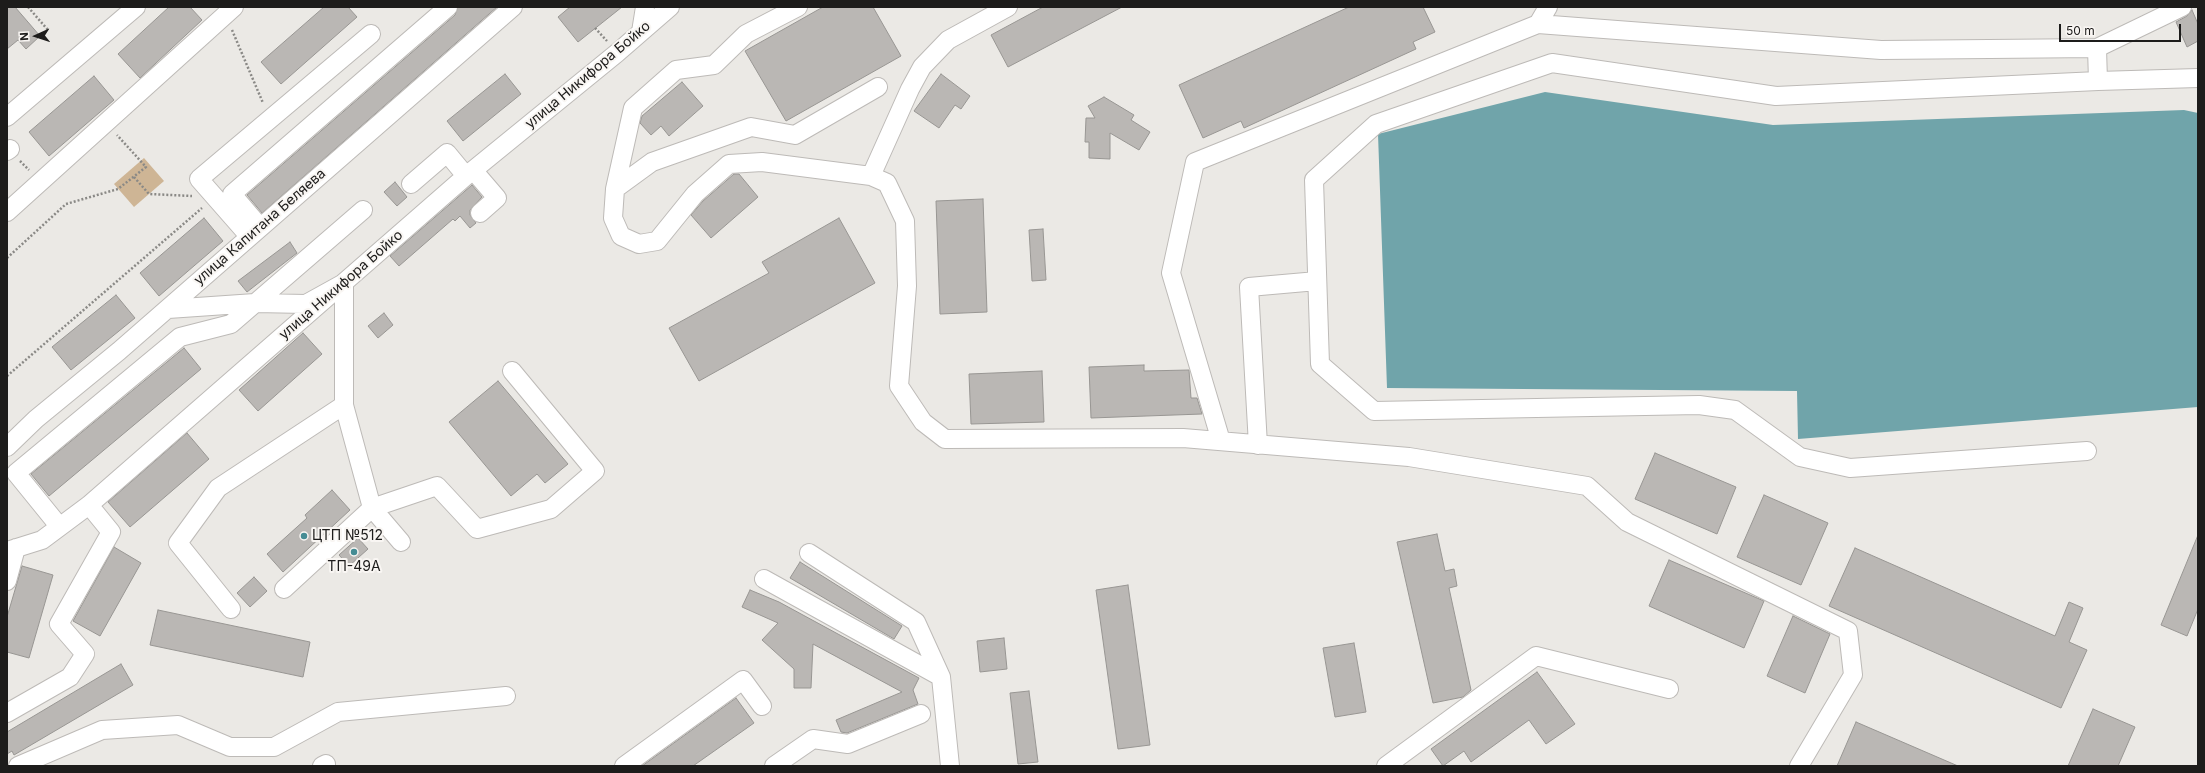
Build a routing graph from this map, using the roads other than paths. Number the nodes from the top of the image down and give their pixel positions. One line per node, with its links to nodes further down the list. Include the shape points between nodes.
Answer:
1 (136, 7): 18 (street)
2 (448, 7): 26 (street, via 232,194)
3 (513, 7): 26 (street, улица Капитана Беляева)
4 (645, 7): 12 (street)
5 (670, 7): 12 (street, улица Никифора Бойко)
6 (798, 7): 22 (street, via 746,34 714,65 676,70 633,108)
7 (1008, 7): 20 (street, via 948,40 922,67)
8 (1548, 7): 11 (street)
9 (2182, 7): 14 (street)
10 (230, 11): 24 (street)
11 (1538, 24): 14 (street, via 1881,50); 33 (street, via 1195,162 1171,273)
12 (641, 32): 19 (street, улица Никифора Бойко)
13 (371, 34): 26 (street, via 199,180 214,197)
14 (2097, 48): 16 (street)
15 (2198, 78): 16 (street)
16 (2098, 81): 27 (street, via 1776,96 1552,63 1376,124 1314,180)
17 (878, 87): 22 (street, via 795,135 751,127 652,162)
18 (7, 118)
19 (469, 173): 21 (street, via 447,153); 25 (street, via 497,198); 28 (street, улица Никифора Бойко)
20 (871, 176): 22 (street, via 762,162 729,164 695,194 656,241 639,244 621,236 613,218); 33 (street, via 887,183 906,220 907,286 899,386 922,422 945,439 1183,438)
21 (410, 184)
22 (616, 190)
23 (363, 210): 29 (street)
24 (7, 212)
25 (480, 213)
26 (255, 231): 30 (street, улица Капитана Беляева)
27 (1317, 281): 34 (street, via 1249,286); 36 (street, via 1320,364 1374,411 1699,405 1735,410 1800,457 1850,468)
28 (344, 283): 29 (street, via 306,304); 32 (street); 37 (street, улица Никифора Бойко)
29 (255, 303): 30 (street); 39 (street, via 231,324 180,337 16,474)
30 (168, 309): 35 (street, улица Капитана Беляева, via 36,419)
31 (512, 371): 38 (street, via 595,471 551,509 477,529 438,486)
32 (344, 405): 38 (street); 46 (street, via 218,488 178,543)
33 (1221, 442): 34 (street)
34 (1258, 445): 58 (street, via 1409,457 1587,486 1627,522 1848,631 1853,675)
35 (7, 448)
36 (2087, 451)
37 (89, 505): 39 (street, улица Никифора Бойко); 51 (street, via 111,532 59,624 85,654 70,677)
38 (372, 508): 40 (street); 45 (street)
39 (59, 526): 41 (street, улица Никифора Бойко, via 42,540)
40 (401, 542)
41 (12, 550): 44 (street)
42 (809, 553): 47 (street, via 916,622)
43 (764, 579): 47 (street)
44 (7, 581)
45 (284, 590)
46 (231, 609)
47 (941, 677): 56 (street)
48 (1669, 690): 57 (street, via 1536,656)
49 (506, 696): 53 (street, via 338,712 274,747 230,747 178,725 102,730)
50 (762, 706): 54 (street, via 743,680)
51 (7, 713)
52 (921, 714): 55 (street, via 848,744 812,739)
53 (18, 766)
54 (624, 766)
55 (774, 766)
56 (950, 766)
57 (1386, 766)
58 (1799, 766)

